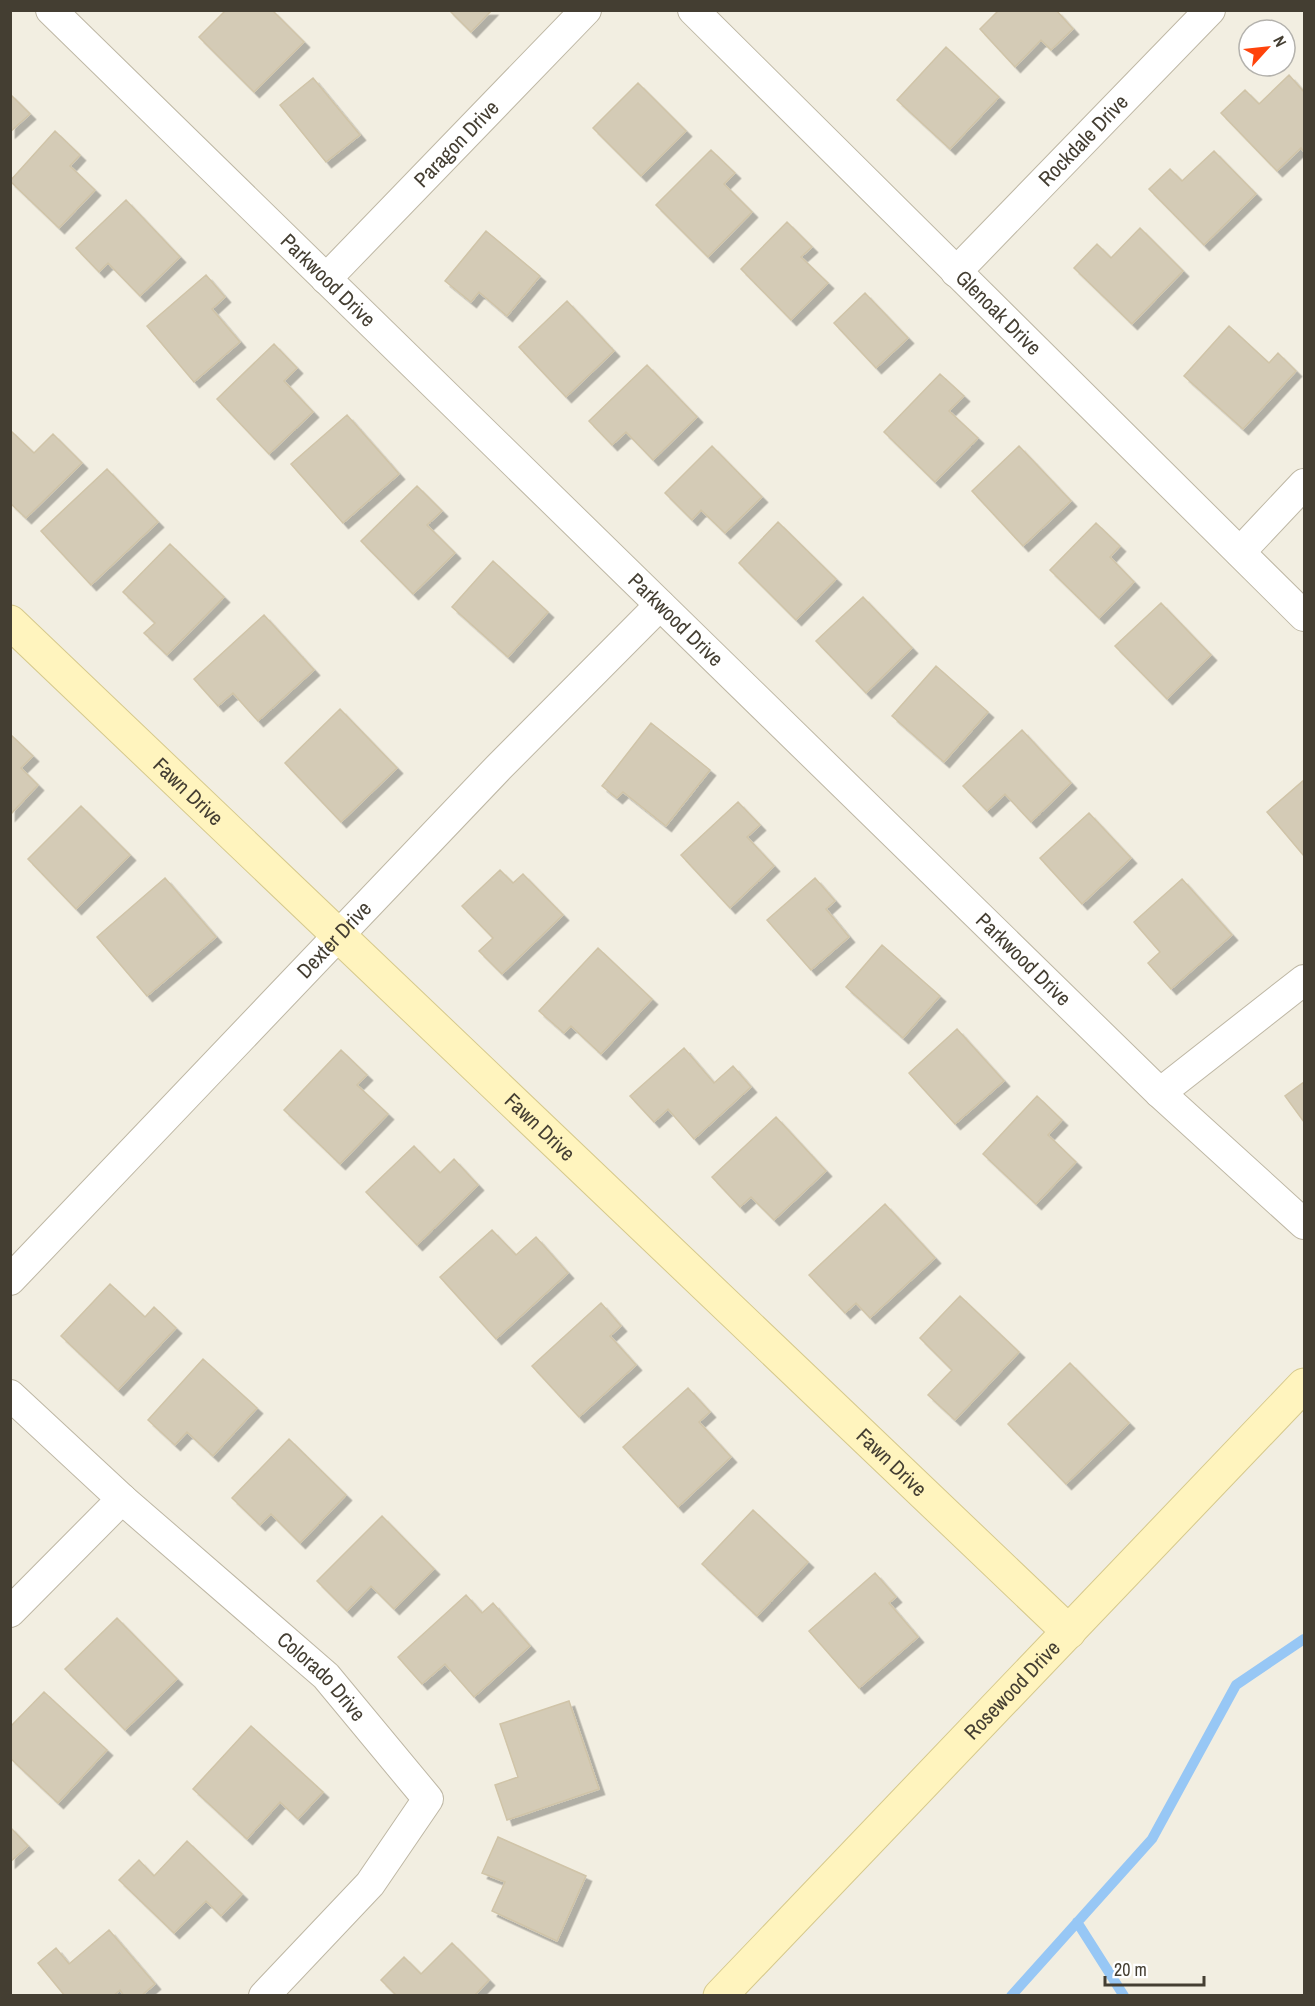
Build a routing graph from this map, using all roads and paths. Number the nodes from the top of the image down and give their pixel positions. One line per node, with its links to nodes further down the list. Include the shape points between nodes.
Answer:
1 (51, 10): 6 (street, Parkwood Drive)
2 (586, 10): 6 (street, Paragon Drive)
3 (693, 10): 5 (street, Glenoak Drive)
4 (1210, 10): 5 (street, Rockdale Drive)
5 (956, 272): 8 (street, Glenoak Drive)
6 (326, 279): 9 (street, Parkwood Drive)
7 (1305, 484): 8 (street)
8 (1240, 552): 10 (street, Glenoak Drive)
9 (660, 605): 12 (street, Dexter Drive); 14 (street, Parkwood Drive)
10 (1305, 616)
11 (10, 622): 12 (street, Fawn Drive)
12 (338, 934): 16 (street, Dexter Drive); 21 (street, Fawn Drive)
13 (1305, 980): 14 (street)
14 (1160, 1093): 15 (street, Parkwood Drive)
15 (1305, 1224)
16 (10, 1280)
17 (1305, 1385): 21 (street, Rosewood Drive)
18 (10, 1395): 19 (street, Colorado Drive)
19 (122, 1499): 20 (street); 22 (street, Colorado Drive, via 326,1676 428,1799 370,1884)
20 (10, 1612)
21 (1069, 1632): 23 (street, Rosewood Drive)
22 (264, 1995)
23 (720, 1995)

